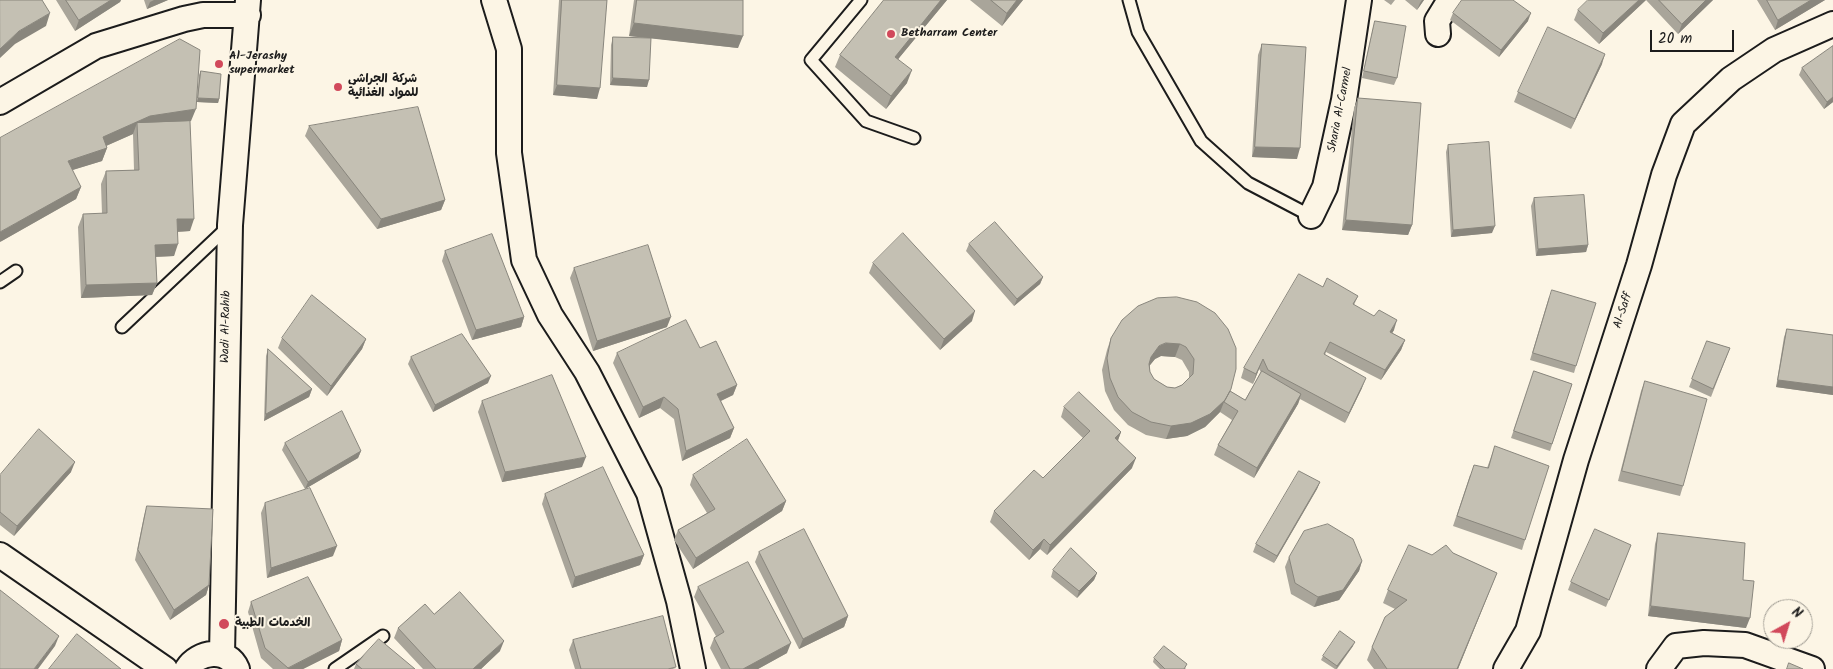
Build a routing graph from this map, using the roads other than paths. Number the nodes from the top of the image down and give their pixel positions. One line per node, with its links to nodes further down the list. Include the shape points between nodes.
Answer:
1 (494, 0): 22 (street, via 509,49 510,153 524,260 550,315 587,372 649,493 679,601)
2 (861, 0): 10 (lane, via 811,60 866,121)
3 (1129, 0): 11 (lane, via 1138,32 1200,141 1248,183)
4 (1359, 0): 11 (street, Sharia Al-Carmel, via 1344,100 1325,187)
5 (1450, 0): 8 (street, via 1438,21)
6 (248, 8): 9 (street, via 184,19 96,46); 12 (street, Wadi Al-Rahib)
7 (1833, 24): 23 (street, Al-Saff, via 1774,50 1731,79 1683,124 1664,175 1639,265 1576,460 1528,631)
8 (1438, 34)
9 (0, 102)
10 (914, 138)
11 (1311, 216)
12 (230, 225): 15 (lane); 18 (street, Wadi Al-Rahib)
13 (16, 271): 14 (lane)
14 (0, 282)
15 (122, 327)
16 (0, 555): 19 (street)
17 (383, 636): 21 (lane)
18 (230, 662): 20 (street, Wadi Al-Rahib, via 212,654 203,655)
19 (165, 669)
20 (186, 669)
21 (334, 669)
22 (693, 669)
23 (1506, 669)
24 (1659, 669): 25 (street, via 1676,646 1704,643 1745,645)
25 (1812, 669)

